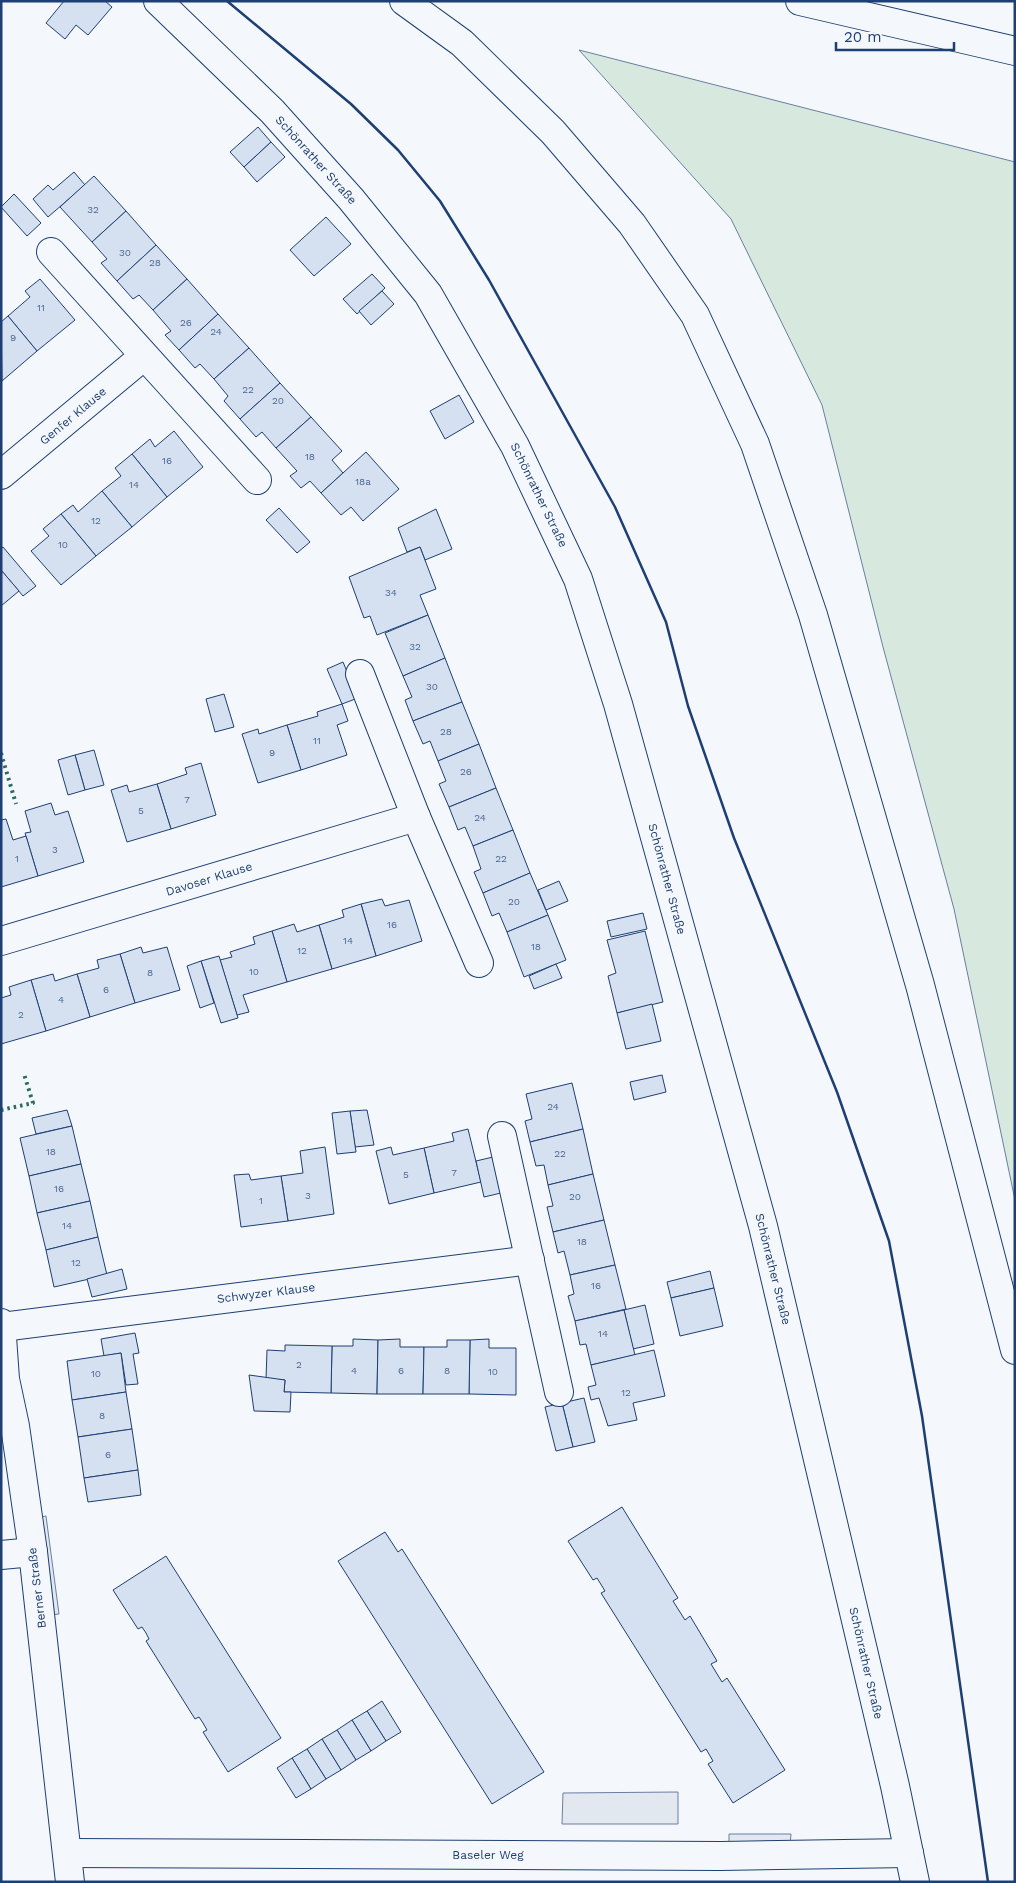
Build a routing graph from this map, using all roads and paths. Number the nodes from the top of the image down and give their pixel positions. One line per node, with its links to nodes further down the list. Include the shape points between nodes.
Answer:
1 (158, 1): 21 (main road, Schönrather Straße, via 272,111 351,199 428,294 515,446 578,579 618,704 763,1226)
2 (404, 1): 16 (main road, via 462,42 553,132 632,224 695,315 755,444 813,615 920,985)
3 (800, 1): 4 (main road)
4 (1015, 51)
5 (51, 252): 6 (main road)
6 (144, 356): 7 (main road, Genfer Klause); 8 (main road)
7 (1, 475)
8 (257, 480)
9 (360, 674): 10 (main road)
10 (416, 817): 11 (main road, Davoser Klause); 12 (main road)
11 (1, 941)
12 (479, 963)
13 (502, 1136): 14 (main road)
14 (530, 1260): 15 (main road, Schwyzer Klause); 17 (main road)
15 (2, 1325): 18 (main road, Berner Straße, via 5,1379)
16 (1015, 1350)
17 (559, 1392)
18 (34, 1552): 19 (main road); 20 (main road, Berner Straße)
19 (1, 1555)
20 (68, 1853): 21 (main road, Baseler Weg, via 721,1856); 22 (main road, Berner Straße)
21 (909, 1853): 23 (main road, Schönrather Straße)
22 (70, 1882)
23 (915, 1882)

